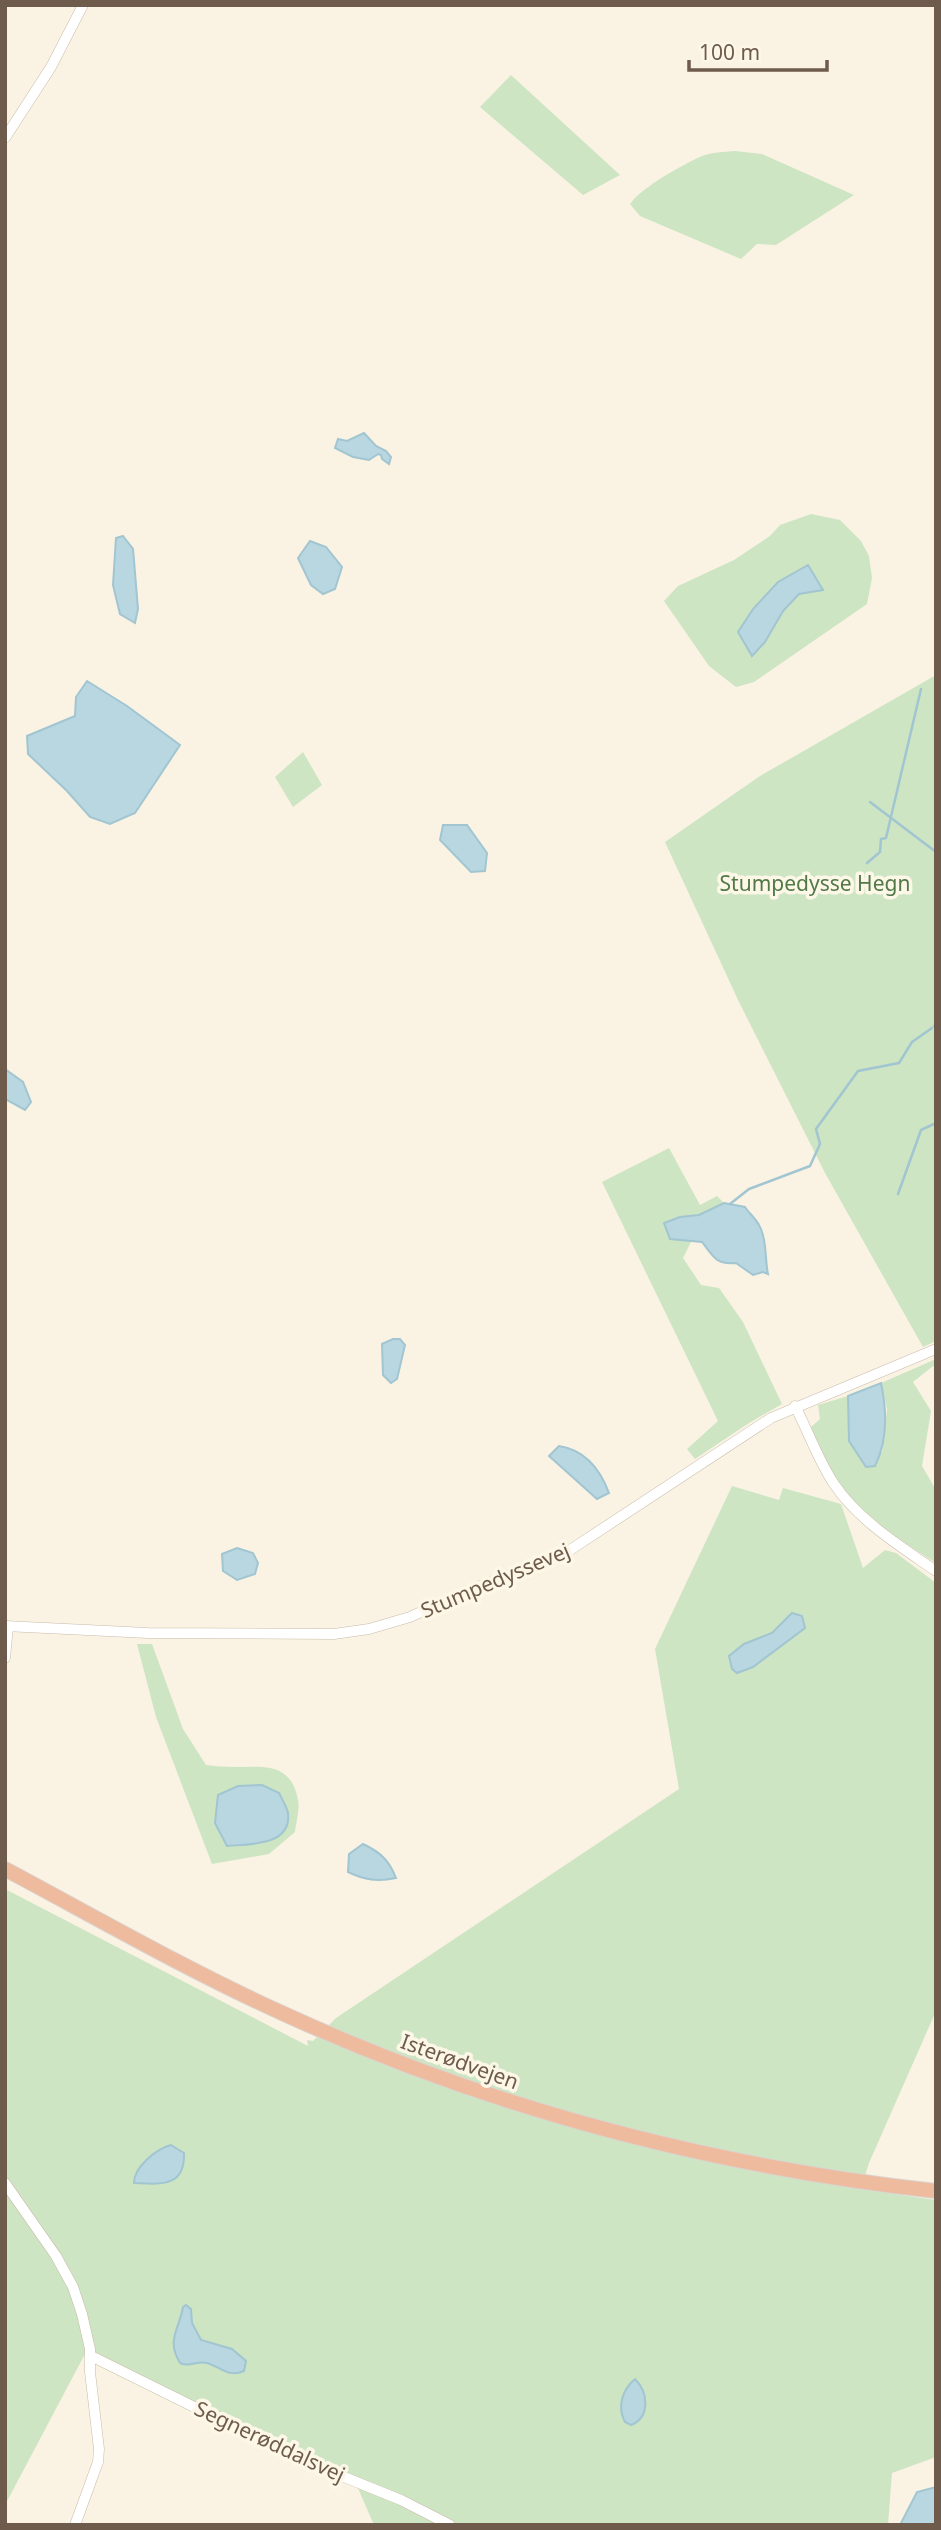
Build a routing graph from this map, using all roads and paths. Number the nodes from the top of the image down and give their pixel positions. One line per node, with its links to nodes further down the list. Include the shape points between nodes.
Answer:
1 (83, 5): 2 (street, via 51,67)
2 (5, 138)
3 (936, 1349): 4 (street, Stumpedyssevej)
4 (795, 1406): 5 (street, via 833,1483 849,1503); 6 (street, Stumpedyssevej, via 567,1552 410,1617 369,1629 334,1634 148,1633)
5 (936, 1571)
6 (7, 1626): 7 (street)
7 (5, 1658)
8 (5, 1869): 10 (highway, Isterødvejen, via 281,2013 462,2086 654,2143 844,2180)
9 (5, 2183): 11 (street, via 72,2287)
10 (936, 2191)
11 (91, 2356): 12 (street, via 98,2462); 13 (street, Segnerøddalsvej, via 297,2458)
12 (75, 2525)
13 (450, 2525)

